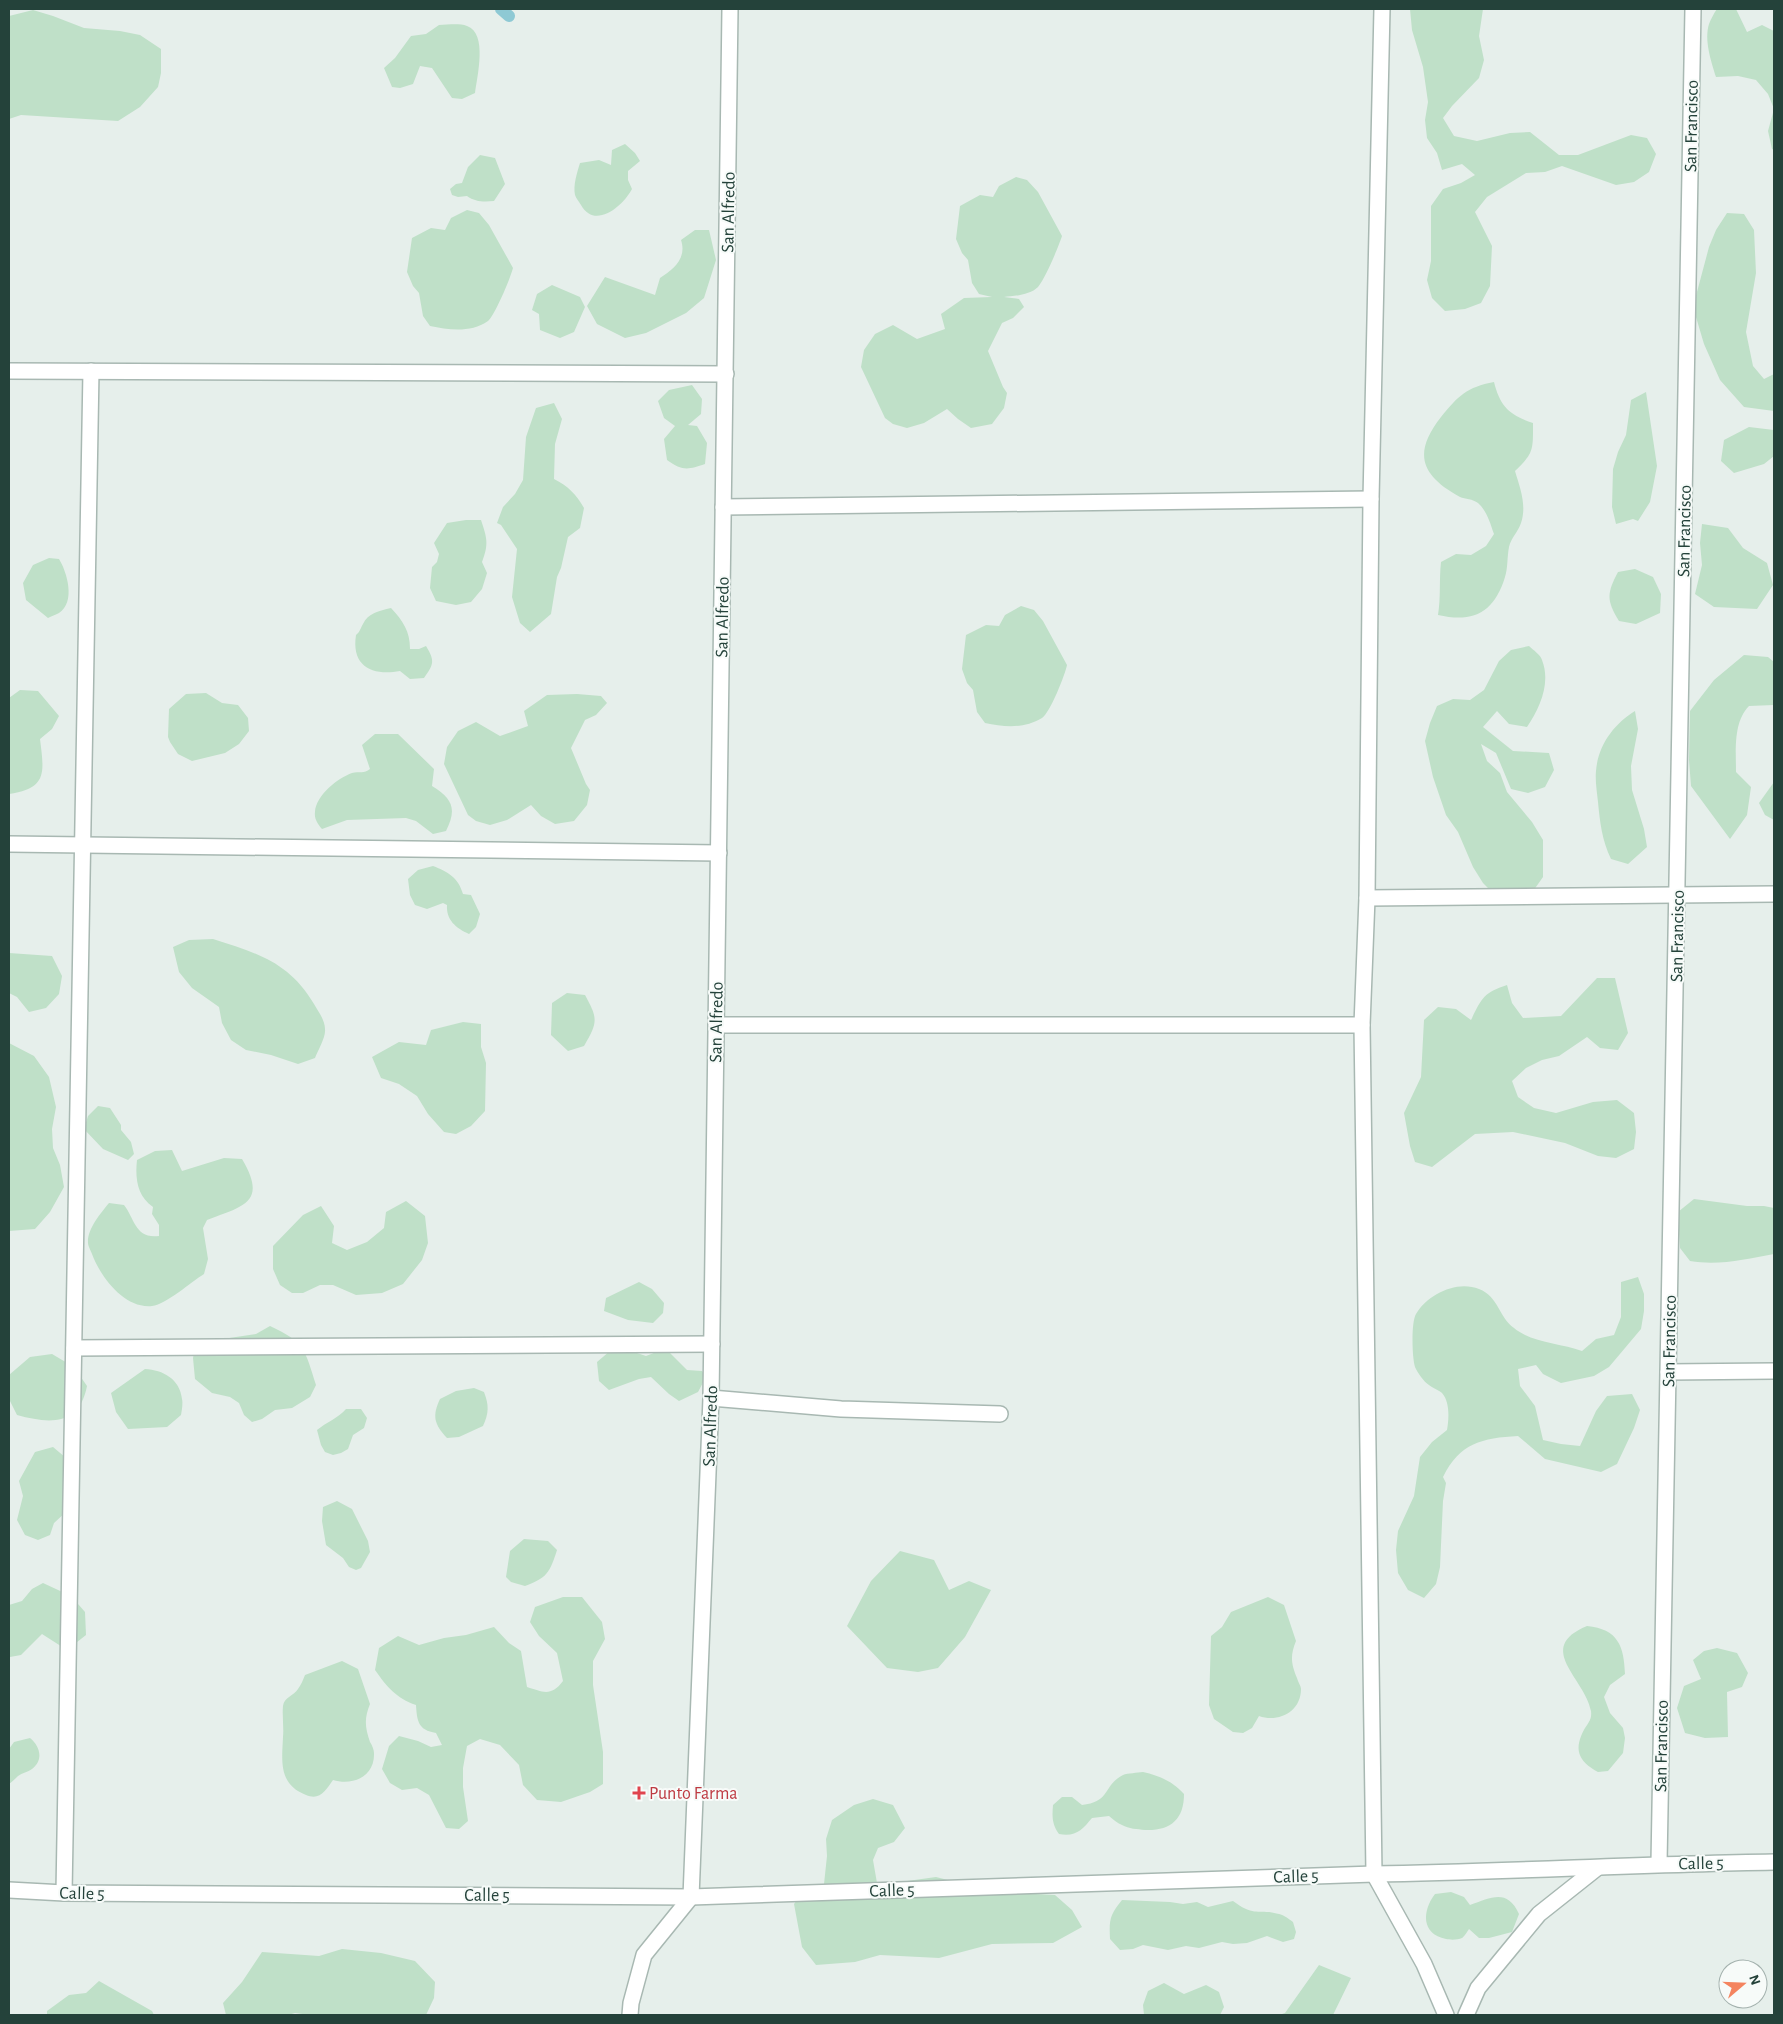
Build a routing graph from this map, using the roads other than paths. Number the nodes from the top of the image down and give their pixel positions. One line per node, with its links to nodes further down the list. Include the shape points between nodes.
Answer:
1 (730, 9): 6 (street, San Alfredo)
2 (1382, 9): 7 (street)
3 (1693, 9): 13 (street, San Francisco)
4 (9, 371): 5 (street)
5 (91, 372): 6 (street); 10 (street)
6 (726, 374): 8 (street, San Alfredo)
7 (1371, 499): 8 (street); 14 (street)
8 (723, 507): 11 (street, San Alfredo)
9 (9, 844): 10 (street)
10 (82, 844): 11 (street); 18 (street)
11 (719, 853): 16 (street, San Alfredo)
12 (1774, 894): 13 (street)
13 (1677, 896): 14 (street); 20 (street, San Francisco)
14 (1367, 898): 15 (street)
15 (1362, 1024): 16 (street); 26 (street)
16 (716, 1025): 17 (street, San Alfredo)
17 (712, 1344): 18 (street); 21 (street, San Alfredo)
18 (74, 1348): 28 (street)
19 (1774, 1371): 20 (street)
20 (1668, 1372): 24 (street, San Francisco)
21 (712, 1398): 22 (street, via 841,1409); 29 (street, San Alfredo)
22 (1000, 1414)
23 (1774, 1862): 24 (street, Calle 5)
24 (1659, 1863): 25 (street, Calle 5)
25 (1597, 1868): 26 (street, Calle 5); 32 (street, via 1539,1914 1478,1988)
26 (1374, 1874): 29 (street, Calle 5); 31 (street, via 1424,1964)
27 (9, 1890): 28 (street, Calle 5)
28 (64, 1893): 29 (street, Calle 5)
29 (691, 1897): 30 (street, via 644,1955)
30 (630, 2015)
31 (1446, 2015)
32 (1466, 2015)

